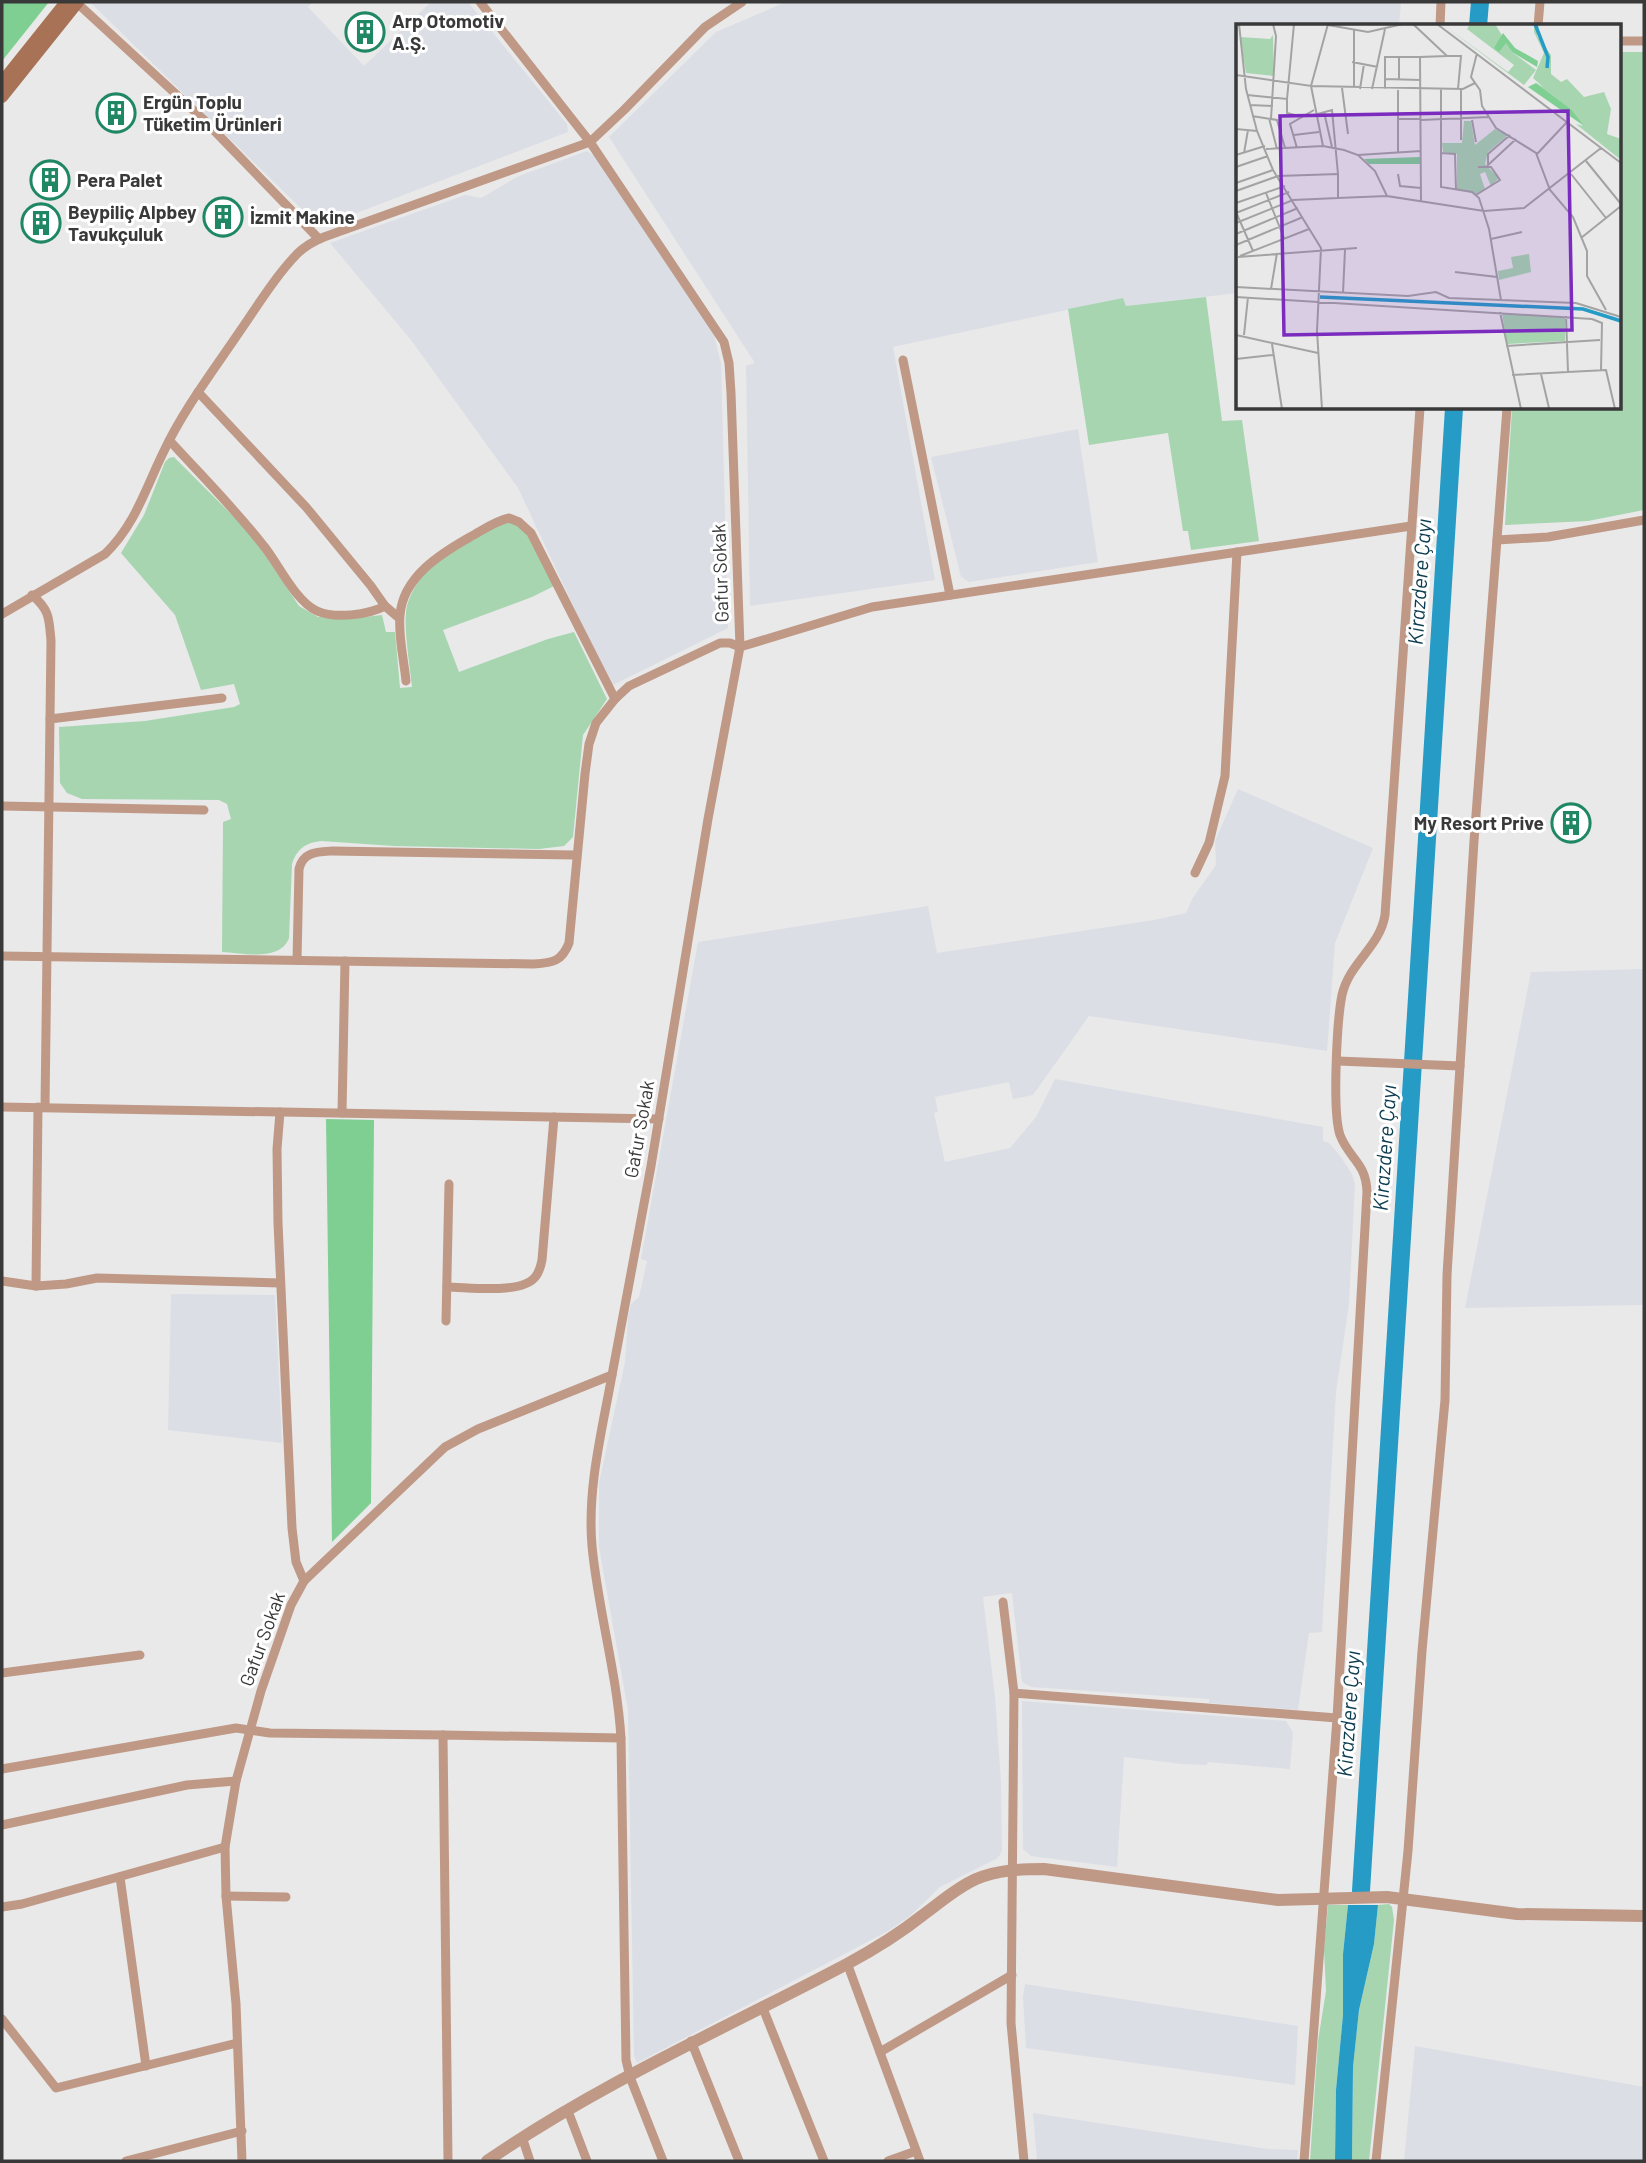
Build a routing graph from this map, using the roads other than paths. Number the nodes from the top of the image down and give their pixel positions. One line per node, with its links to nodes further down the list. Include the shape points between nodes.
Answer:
1 (74, 2): 10 (main road); 11 (main road); 13 (street, via 203,119)
2 (480, 2): 12 (street, Gafur Sokak)
3 (742, 2): 12 (street, via 705,27)
4 (1441, 2): 6 (street)
5 (1540, 2): 7 (street)
6 (1440, 24)
7 (1538, 24)
8 (1622, 41): 9 (street)
9 (1644, 41)
10 (2, 82)
11 (2, 97)
12 (590, 142): 13 (street); 28 (street, Gafur Sokak, via 727,351)
13 (318, 239): 15 (street, via 276,278)
14 (903, 360): 24 (street)
15 (198, 392): 18 (street); 25 (street, via 306,507)
16 (1420, 410): 20 (street)
17 (1507, 410): 21 (street)
18 (170, 441): 23 (street, via 139,509 118,541 105,554); 25 (street, via 264,545 311,607 337,615)
19 (1644, 520): 21 (street, via 1548,537)
20 (1411, 526): 22 (street); 42 (street, via 1385,915 1378,938 1346,982)
21 (1497, 540): 43 (street)
22 (1237, 552): 24 (street); 37 (street, via 1225,776 1209,843)
23 (32, 595): 26 (street); 32 (street, via 44,605 49,624)
24 (950, 595): 28 (street, via 872,607)
25 (385, 606): 27 (street)
26 (2, 614)
27 (399, 618): 29 (street); 31 (street, via 409,589 432,561 493,524 514,519 531,533)
28 (740, 647): 31 (street, via 720,643 629,686); 49 (street, Gafur Sokak)
29 (406, 681)
30 (222, 698): 32 (street)
31 (615, 699): 36 (street, via 596,723 589,744)
32 (50, 719): 34 (street)
33 (2, 806): 34 (street)
34 (49, 807): 35 (street); 39 (street)
35 (204, 810)
36 (575, 855): 40 (street, via 332,851 306,855 299,869); 41 (street, via 569,943 555,962)
37 (1195, 873)
38 (2, 956): 39 (street)
39 (48, 957): 40 (street); 45 (street)
40 (297, 960): 41 (street)
41 (345, 961): 47 (street)
42 (1338, 1061): 43 (street); 62 (street, via 1340,1134 1364,1172 1367,1192)
43 (1460, 1066): 74 (street, via 1447,1275 1445,1400)
44 (2, 1107): 45 (street)
45 (42, 1107): 46 (street); 53 (street)
46 (280, 1112): 47 (street); 52 (street)
47 (342, 1113): 48 (street)
48 (554, 1117): 49 (street); 54 (street, via 537,1276 512,1288)
49 (659, 1119): 56 (street, Gafur Sokak)
50 (449, 1184): 54 (street)
51 (2, 1282): 53 (street)
52 (280, 1283): 53 (street, via 97,1278); 57 (street, via 293,1548)
53 (36, 1286)
54 (447, 1287): 55 (street)
55 (446, 1321)
56 (612, 1375): 57 (street, Gafur Sokak, via 445,1447); 65 (street, via 595,1471 592,1545)
57 (304, 1581): 63 (street, Gafur Sokak, via 282,1625)
58 (1003, 1602): 61 (street)
59 (140, 1655): 60 (street)
60 (2, 1674)
61 (1014, 1693): 62 (street); 70 (street)
62 (1337, 1718): 75 (street)
63 (251, 1728): 64 (street, via 270,1733); 66 (street, via 219,1729); 67 (street, Gafur Sokak)
64 (443, 1735): 65 (street); 93 (street)
65 (621, 1738): 86 (street, via 626,2060)
66 (2, 1769)
67 (236, 1781): 68 (street, via 187,1785); 69 (street, Gafur Sokak)
68 (2, 1825)
69 (225, 1847): 71 (street); 72 (street, Gafur Sokak)
70 (1014, 1869): 75 (street, via 1259,1899); 78 (street, via 963,1886 894,1937); 79 (street)
71 (120, 1877): 76 (street); 85 (street)
72 (226, 1896): 73 (street); 83 (street, Gafur Sokak)
73 (286, 1897)
74 (1403, 1898): 75 (street); 77 (street, via 1517,1914); 104 (street)
75 (1322, 1899): 103 (street)
76 (2, 1907)
77 (1644, 1916)
78 (848, 1963): 80 (street); 84 (street)
79 (1012, 1975): 84 (street); 102 (street, via 1011,2023)
80 (762, 2006): 82 (street); 99 (street)
81 (2, 2020): 85 (street, via 56,2088)
82 (691, 2041): 86 (street); 98 (street)
83 (237, 2043): 85 (street); 88 (street, Gafur Sokak)
84 (880, 2052): 90 (street)
85 (146, 2066)
86 (630, 2077): 87 (street); 97 (street)
87 (568, 2111): 89 (street); 96 (street)
88 (242, 2131): 91 (street); 92 (street, Gafur Sokak)
89 (522, 2137): 94 (street); 95 (street)
90 (916, 2151): 100 (street); 101 (street)
91 (126, 2161)
92 (242, 2161)
93 (448, 2161)
94 (487, 2161)
95 (530, 2161)
96 (587, 2161)
97 (663, 2161)
98 (739, 2161)
99 (824, 2161)
100 (888, 2161)
101 (920, 2161)
102 (1024, 2161)
103 (1304, 2161)
104 (1376, 2161)

